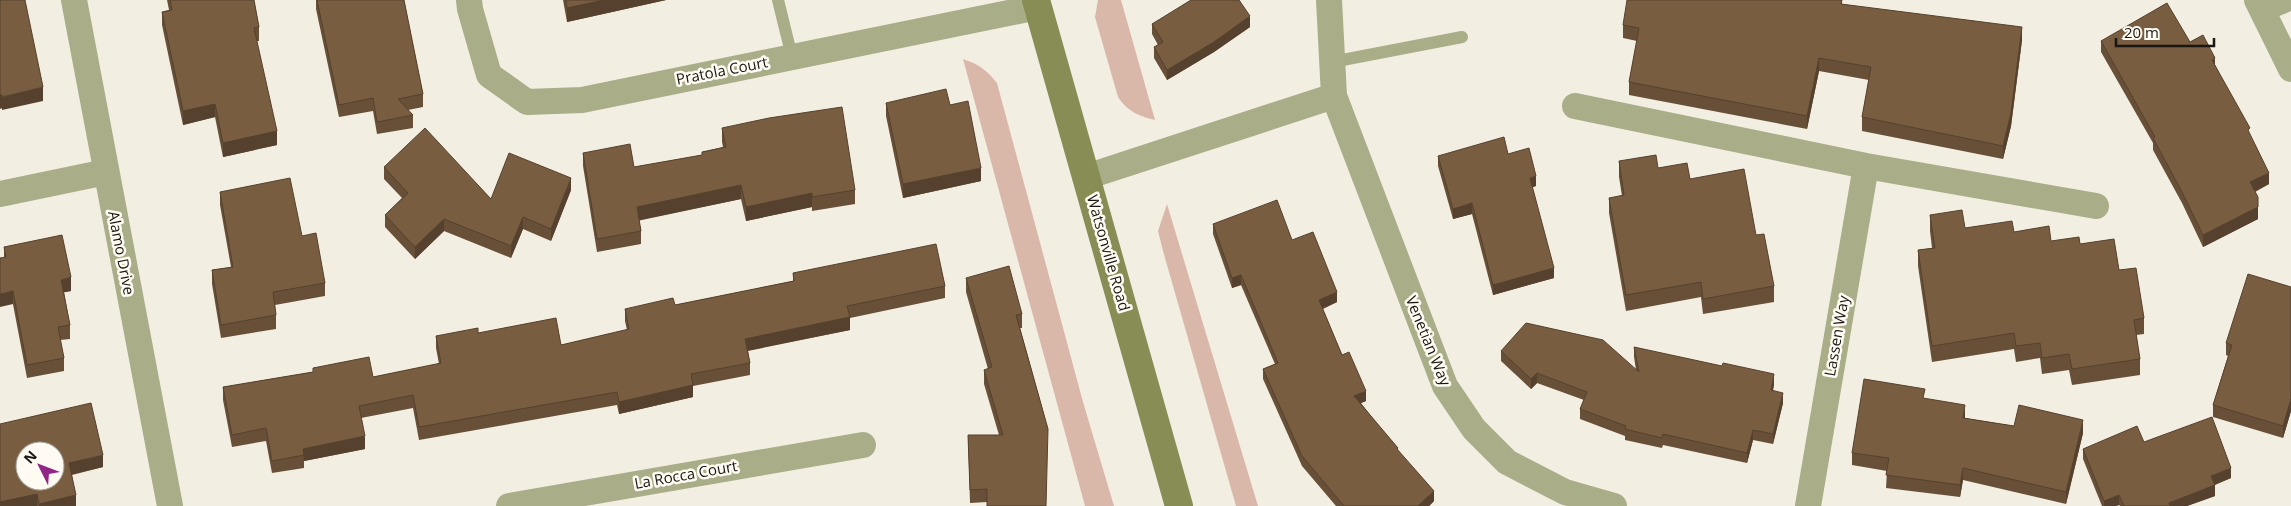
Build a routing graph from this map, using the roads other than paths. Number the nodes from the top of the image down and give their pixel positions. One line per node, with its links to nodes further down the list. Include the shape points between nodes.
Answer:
1 (74, 0): 14 (street, Alamo Drive)
2 (469, 0): 8 (street, Pratola Court, via 489,75 527,102 582,100)
3 (778, 0): 8 (lane)
4 (1329, 0): 9 (street, Venetian Way)
5 (2268, 3): 10 (street)
6 (1037, 4): 8 (street, Pratola Court); 15 (main road, Watsonville Road)
7 (1462, 37): 9 (lane)
8 (792, 57)
9 (1332, 62): 11 (street, Venetian Way)
10 (2291, 70)
11 (1334, 96): 15 (street); 22 (street, Venetian Way, via 1445,386 1474,429 1507,462 1566,492)
12 (1575, 106): 13 (street)
13 (1866, 166): 17 (street); 23 (street, Lassen Way)
14 (106, 172): 16 (street); 19 (street, Alamo Drive)
15 (1086, 177): 21 (main road, Watsonville Road)
16 (0, 194)
17 (2096, 206)
18 (863, 445): 20 (street, La Rocca Court)
19 (170, 506)
20 (509, 506)
21 (1180, 506)
22 (1614, 506)
23 (1808, 506)

